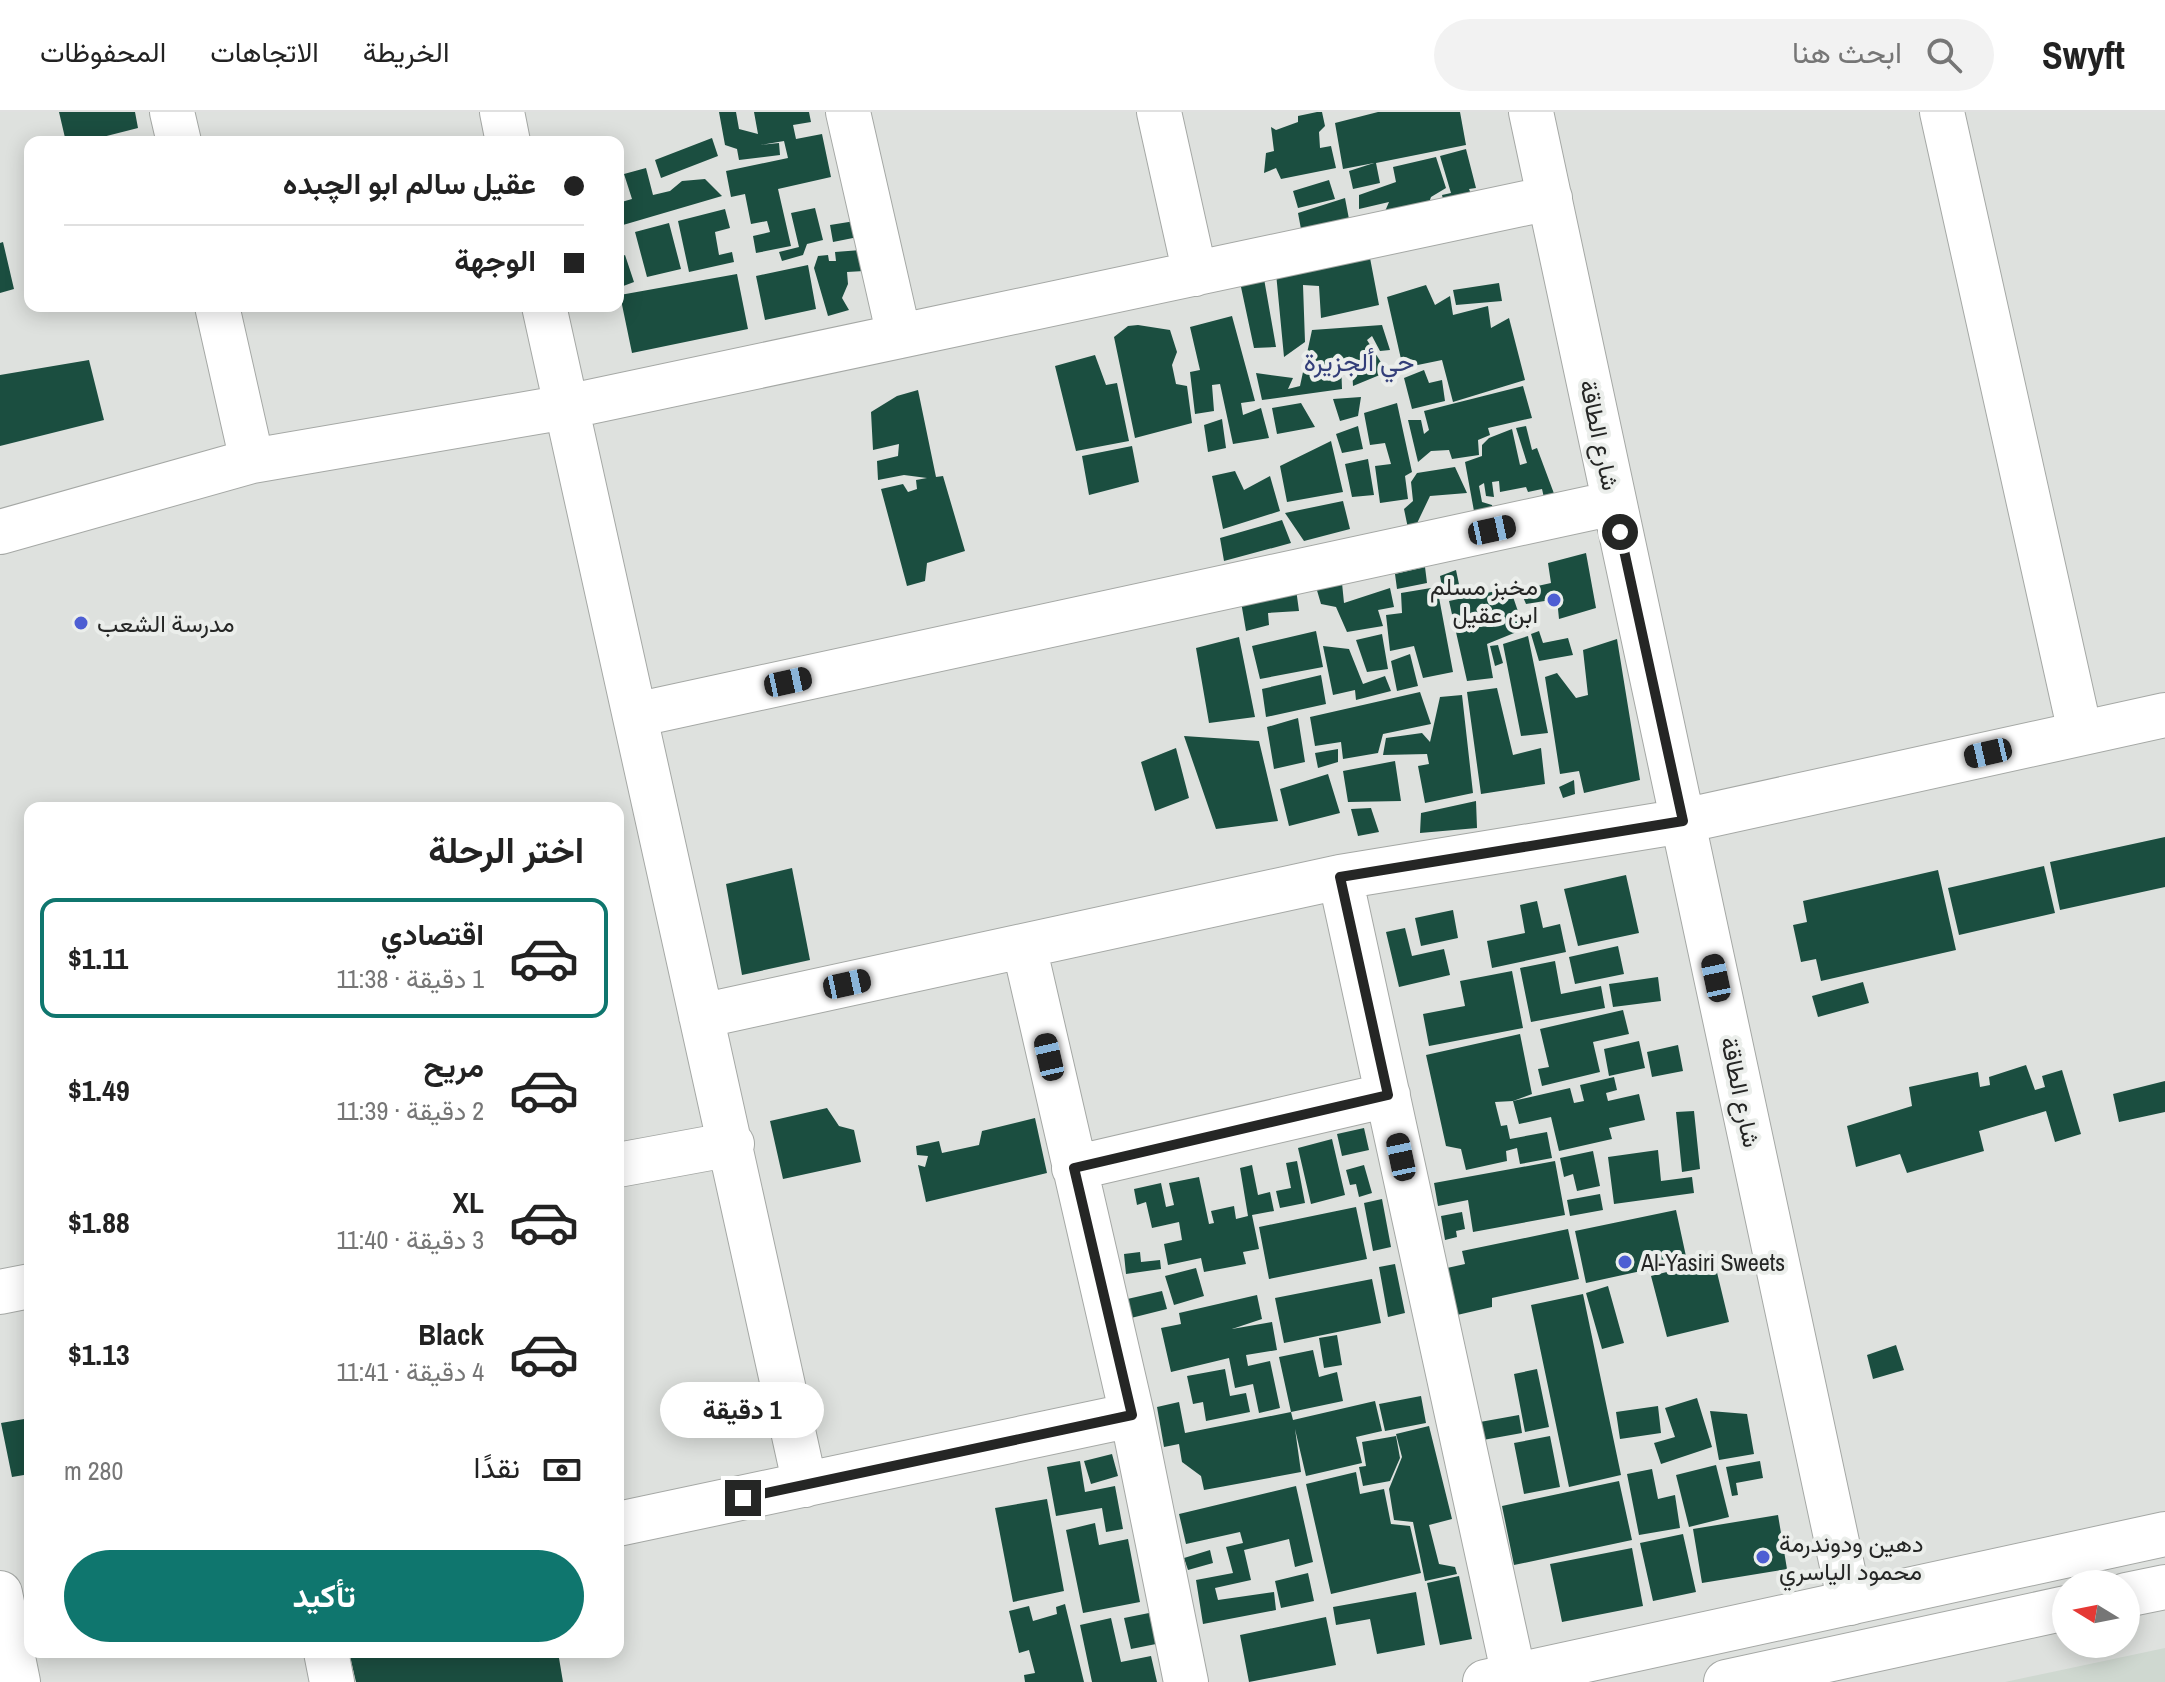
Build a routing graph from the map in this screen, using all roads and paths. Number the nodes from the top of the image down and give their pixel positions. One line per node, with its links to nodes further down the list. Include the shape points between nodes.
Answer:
1 (172, 112): 7 (street)
2 (502, 112): 8 (street)
3 (848, 112): 13 (street)
4 (1159, 112): 10 (street)
5 (1531, 112): 9 (street, شارع الطاقة)
6 (1942, 112): 20 (street)
7 (178, 136)
8 (507, 136)
9 (1550, 198): 10 (street); 16 (street, شارع الطاقة)
10 (1195, 274): 13 (street)
11 (218, 312): 15 (street)
12 (545, 312): 14 (street)
13 (899, 336): 14 (street)
14 (566, 407): 15 (street); 18 (street)
15 (252, 461): 17 (street)
16 (1614, 503): 18 (street); 21 (street, شارع الطاقة)
17 (0, 532)
18 (635, 715): 24 (street)
19 (2165, 715): 20 (street)
20 (2080, 732): 21 (street)
21 (1683, 821): 22 (street); 37 (street, شارع الطاقة)
22 (1340, 877): 23 (street); 25 (street)
23 (1024, 946): 24 (street); 28 (street)
24 (701, 1016): 26 (street)
25 (1388, 1095): 28 (street); 41 (street)
26 (732, 1144): 27 (street); 32 (street)
27 (624, 1164)
28 (1074, 1168): 31 (street)
29 (24, 1287): 30 (street)
30 (0, 1292)
31 (1132, 1415): 32 (street); 44 (street)
32 (805, 1485): 33 (street)
33 (624, 1523)
34 (2165, 1534): 37 (street)
35 (2165, 1587): 36 (street)
36 (2140, 1592)
37 (1850, 1603): 41 (street)
38 (2, 1609): 42 (street)
39 (2052, 1611): 45 (street)
40 (327, 1658): 43 (street)
41 (1499, 1679)
42 (18, 1682)
43 (332, 1682)
44 (1186, 1682)
45 (1726, 1682)

